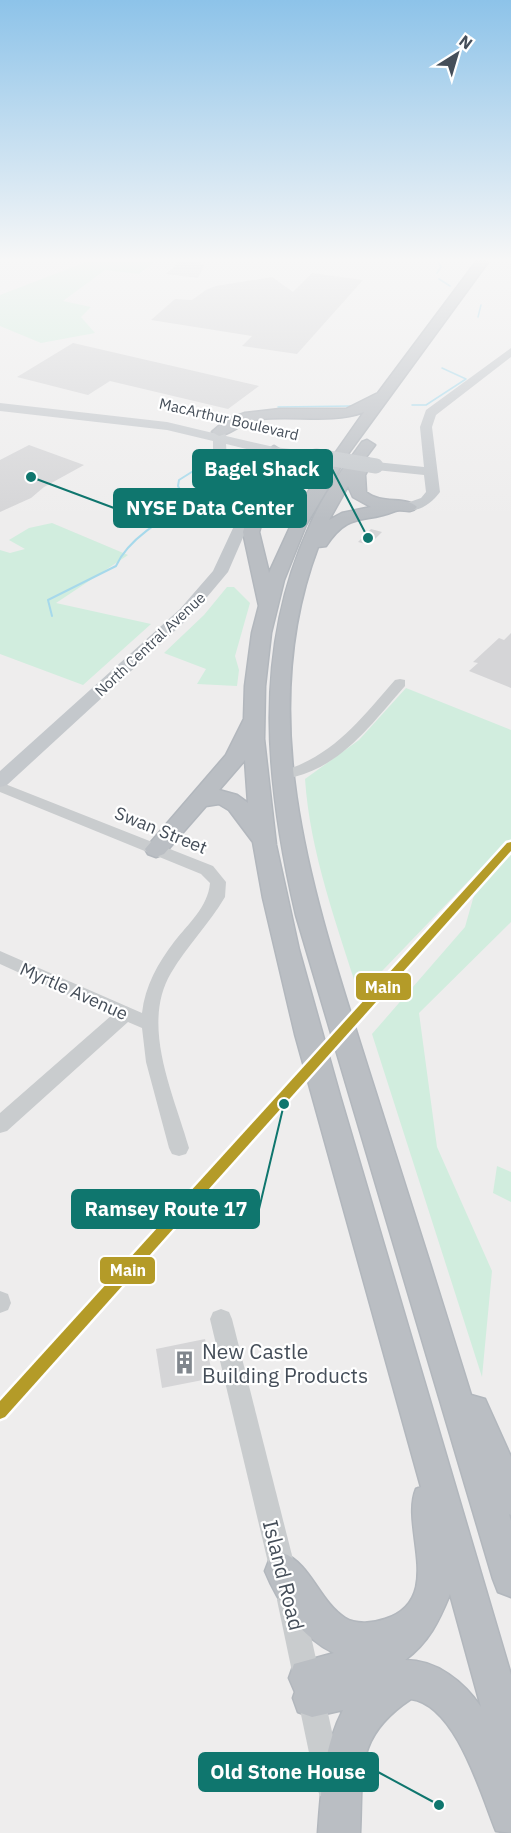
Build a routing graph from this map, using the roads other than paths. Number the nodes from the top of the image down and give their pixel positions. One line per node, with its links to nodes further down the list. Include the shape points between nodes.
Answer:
1 (419, 348): 5 (highway)
2 (437, 348): 4 (highway)
3 (511, 351): 11 (main road, via 430,413 426,427)
4 (434, 352)
5 (387, 390): 8 (highway, via 348,413 250,416 231,423); 15 (highway)
6 (0, 400): 8 (main road, MacArthur Boulevard, via 161,419)
7 (0, 407): 8 (main road, MacArthur Boulevard, via 160,425)
8 (217, 436): 9 (main road, MacArthur Boulevard); 10 (main road, MacArthur Boulevard); 12 (main road); 16 (main road, North Central Avenue, via 207,443 208,456)
9 (243, 444): 10 (main road, MacArthur Boulevard); 12 (main road, via 227,448)
10 (276, 448): 13 (main road, MacArthur Boulevard, bridge); 15 (highway, via 269,431 286,421 319,421 336,430 340,439); 20 (highway, via 251,532)
11 (428, 452): 13 (main road); 14 (main road)
12 (218, 457): 16 (main road, North Central Avenue)
13 (397, 468): 14 (main road, MacArthur Boulevard); 17 (main road)
14 (431, 469): 17 (main road)
15 (327, 474): 20 (highway, via 292,536)
16 (235, 479): 24 (main road, North Central Avenue, via 246,495 246,512 232,549 209,588)
17 (434, 490): 18 (main road, via 426,501)
18 (409, 507): 19 (highway, via 340,519 326,530 318,546); 19 (highway, via 376,505 356,491 356,476 377,431 330,502)
19 (308, 548): 23 (highway, via 294,591 282,656 278,713)
20 (267, 608): 22 (highway, via 257,659)
21 (400, 683): 23 (street, via 335,753)
22 (253, 716): 26 (highway, via 235,758); 27 (highway, via 254,774)
23 (281, 776): 34 (highway, via 298,878)
24 (0, 781)
25 (0, 787): 28 (street, Swan Street)
26 (201, 800): 27 (highway, via 216,795 231,799 248,816); 28 (highway)
27 (264, 844): 36 (highway, via 274,900 313,1050)
28 (156, 849): 31 (street, Swan Street, via 214,874 219,889 213,904 159,979 152,994)
29 (0, 957): 30 (street, Myrtle Avenue)
30 (125, 1014): 31 (street, Myrtle Avenue); 32 (street)
31 (149, 1024): 33 (street)
32 (0, 1125)
33 (179, 1148)
34 (424, 1299): 37 (highway); 39 (highway)
35 (221, 1319): 38 (street, Island Road)
36 (401, 1357): 40 (highway, via 436,1558 428,1607); 43 (highway)
37 (511, 1497)
38 (283, 1571): 40 (highway, via 318,1621 339,1637 370,1642); 42 (street, Island Road)
39 (511, 1579)
40 (413, 1628): 42 (highway, via 373,1660)
41 (404, 1681): 42 (highway); 44 (highway, via 421,1681 459,1708 496,1776); 45 (highway, via 369,1706 353,1734 346,1762)
42 (310, 1688): 45 (street, Island Road)
43 (511, 1743)
44 (511, 1816)
45 (339, 1833)

